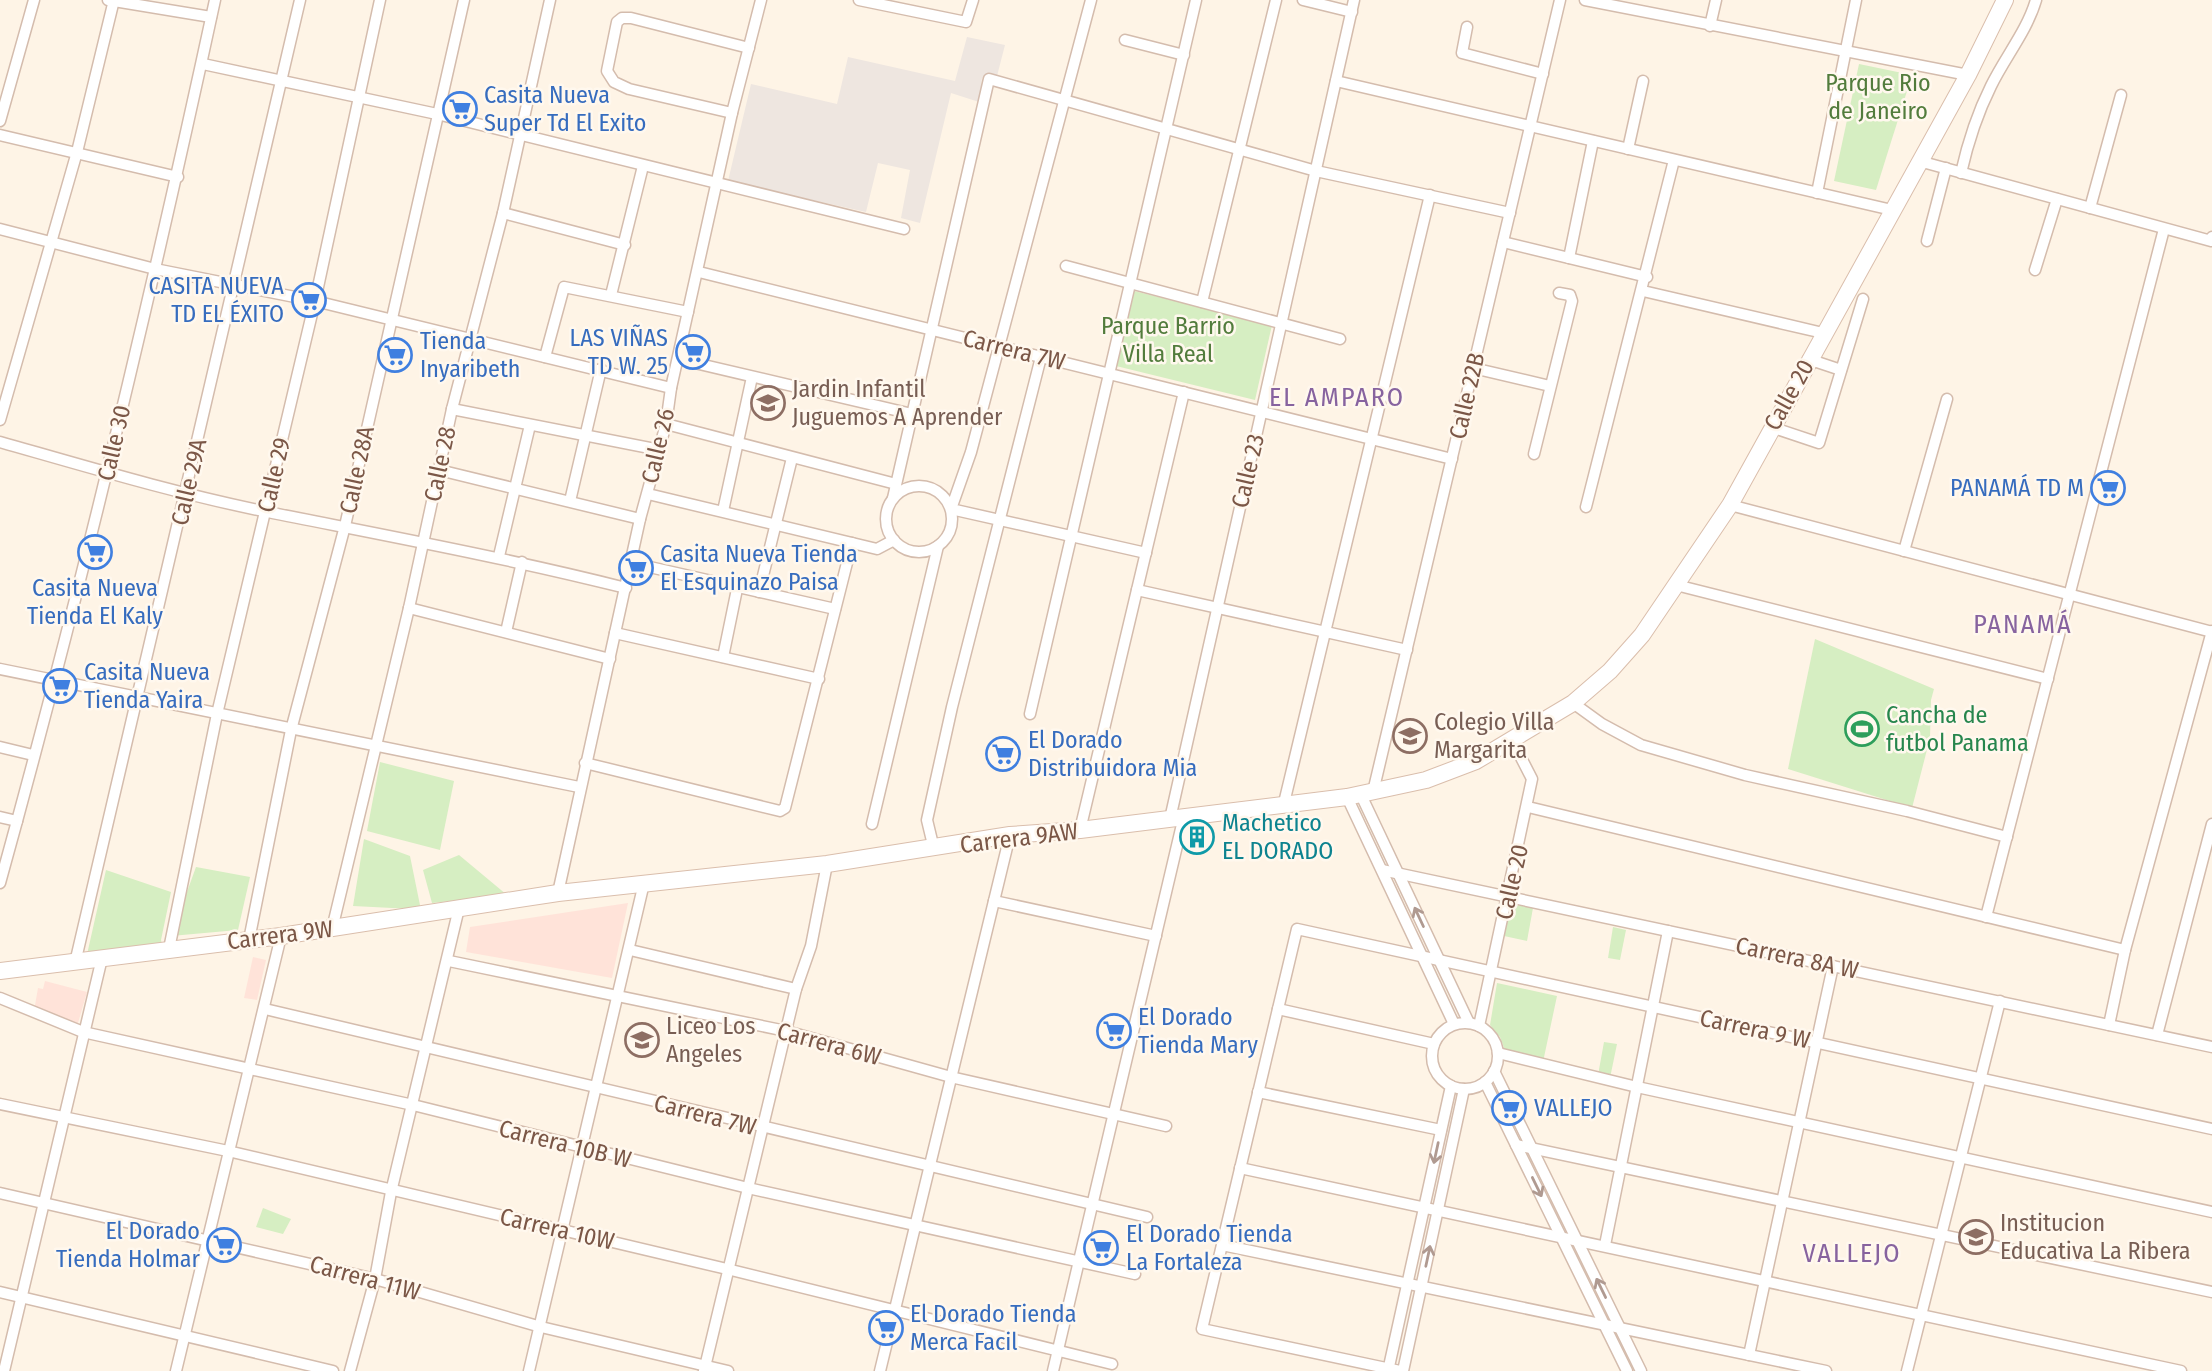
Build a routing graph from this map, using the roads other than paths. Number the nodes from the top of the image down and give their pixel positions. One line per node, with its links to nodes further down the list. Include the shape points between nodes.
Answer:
1 (34, 0): 42 (street)
2 (112, 0): 24 (street); 50 (street)
3 (215, 0): 24 (street, Calle 30)
4 (300, 0): 34 (street, Calle 29A)
5 (380, 0): 38 (street, Calle 29)
6 (464, 0): 41 (street, Calle 28A)
7 (550, 0): 46 (street, Calle 28)
8 (761, 0): 28 (street, Calle 26)
9 (859, 0): 22 (street)
10 (973, 0): 22 (street, via 966,22)
11 (1091, 0): 39 (street)
12 (1196, 0): 30 (street)
13 (1276, 0): 48 (street)
14 (1303, 0): 23 (street)
15 (1354, 0): 23 (street, Calle 23)
16 (1560, 0): 32 (street, Calle 22B)
17 (1585, 0): 25 (street)
18 (1716, 0): 25 (street)
19 (1856, 0): 29 (street)
20 (2006, 0): 33 (main road, Calle 20)
21 (2036, 0): 56 (street, via 1991,84)
22 (871, 2)
23 (1352, 12): 35 (street, Calle 23)
24 (211, 17): 31 (street, Calle 30)
25 (1710, 26): 29 (street)
26 (1467, 27): 32 (street, via 1462,53)
27 (1125, 40): 30 (street)
28 (749, 48): 40 (street, Calle 26); 40 (street, via 631,18 617,22 607,71 614,82)
29 (1846, 51): 33 (street); 59 (street)
30 (1184, 55): 44 (street)
31 (203, 64): 34 (street); 57 (street, Calle 30)
32 (1543, 74): 43 (street, Calle 22B)
33 (1968, 75): 52 (main road, Calle 20)
34 (281, 81): 38 (street); 81 (street, Calle 29A)
35 (1336, 81): 43 (street); 55 (street, Calle 23)
36 (1643, 81): 49 (street)
37 (2121, 95): 62 (street)
38 (358, 97): 41 (street); 86 (street, Calle 29)
39 (1065, 101): 44 (street); 91 (street, via 989,79); 95 (street)
40 (732, 113): 58 (street, Calle 26)
41 (437, 114): 46 (street); 89 (street, Calle 28A)
42 (0, 121)
43 (1531, 126): 47 (street); 65 (street, Calle 22B)
44 (1166, 129): 48 (street); 80 (street)
45 (0, 135): 50 (street)
46 (520, 135): 53 (street); 64 (street, Calle 28)
47 (1593, 141): 49 (street); 74 (street)
48 (1240, 149): 55 (street); 87 (street)
49 (1628, 149): 51 (street)
50 (77, 152): 57 (street); 72 (street)
51 (1674, 160): 59 (street); 79 (street)
52 (1919, 161): 54 (street); 63 (main road, Calle 20)
53 (643, 166): 58 (street); 73 (street)
54 (1946, 168): 56 (street); 71 (street)
55 (1316, 171): 60 (street); 90 (street, Calle 23)
56 (1961, 173): 61 (street)
57 (178, 177): 76 (street, Calle 30)
58 (718, 184): 67 (street); 78 (street, Calle 26)
59 (1817, 193): 63 (street)
60 (1430, 195): 65 (street); 117 (street)
61 (2057, 199): 62 (street); 77 (street)
62 (2090, 208): 68 (street)
63 (1892, 211): 92 (main road, Calle 20)
64 (503, 213): 73 (street); 93 (street, Calle 28)
65 (1510, 213): 70 (street, Calle 22B)
66 (0, 229): 72 (street)
67 (904, 229)
68 (2164, 229): 69 (street, via 2211,242); 156 (street)
69 (2212, 237)
70 (1503, 242): 74 (street); 100 (street, Calle 22B)
71 (1927, 242)
72 (52, 244): 76 (street); 112 (street)
73 (625, 245): 84 (street)
74 (1569, 258): 79 (street)
75 (1066, 266): 80 (street)
76 (155, 269): 81 (street); 125 (street, Calle 30)
77 (2035, 270)
78 (699, 272): 88 (street, Calle 26); 91 (street, Carrera 7W)
79 (1647, 277): 82 (street)
80 (1130, 284): 87 (street); 103 (street)
81 (236, 286): 86 (street); 128 (street, Calle 29A)
82 (1643, 291): 92 (street); 133 (street)
83 (1559, 293): 105 (street, via 1570,295 1572,301)
84 (611, 295): 88 (street); 96 (street, via 561,288)
85 (1863, 299): 102 (street)
86 (315, 301): 89 (street); 136 (street, Calle 29)
87 (1202, 302): 90 (street)
88 (688, 312): 98 (street, Calle 26)
89 (389, 319): 93 (street); 140 (street, Calle 28A)
90 (1282, 323): 94 (street); 110 (street, Calle 23)
91 (931, 330): 95 (street, Carrera 7W); 111 (street)
92 (1823, 334): 99 (main road, Calle 20)
93 (472, 338): 96 (street); 109 (street, Calle 28)
94 (1340, 339)
95 (997, 346): 97 (street, Carrera 7W); 134 (street, via 971,452)
96 (545, 357): 101 (street)
97 (1041, 357): 103 (street, Carrera 7W); 138 (street)
98 (678, 359): 104 (street); 106 (street, Calle 26)
99 (1808, 359): 102 (street); 115 (main road, Calle 20)
100 (1473, 368): 105 (street); 123 (street, Calle 22B)
101 (601, 369): 106 (street); 116 (street)
102 (1841, 370): 115 (street, via 1819,443)
103 (1109, 374): 107 (street, Carrera 7W); 141 (street)
104 (752, 377): 111 (street); 119 (street)
105 (1550, 386): 121 (street)
106 (671, 388): 113 (street, Calle 26)
107 (1184, 392): 110 (street, Carrera 7W); 147 (street)
108 (1947, 399): 146 (street)
109 (452, 409): 114 (street); 124 (street, Calle 28)
110 (1262, 411): 117 (street, Carrera 7W); 157 (street, Calle 23)
111 (912, 414): 126 (street)
112 (0, 420)
113 (666, 424): 119 (street); 120 (street, Calle 26)
114 (530, 425): 116 (street); 127 (street)
115 (1771, 427): 132 (main road, Calle 20)
116 (584, 436): 120 (street); 131 (street)
117 (1371, 439): 123 (street, Carrera 7W); 160 (street)
118 (0, 442): 125 (street)
119 (737, 445): 122 (street); 135 (street)
120 (660, 450): 129 (street, Calle 26)
121 (1534, 454)
122 (792, 458): 126 (street); 139 (street)
123 (1452, 459): 164 (street, Calle 22B)
124 (439, 470): 127 (street); 144 (street, Calle 28)
125 (108, 472): 128 (street); 170 (street, Calle 30)
126 (895, 484): 130 (street)
127 (514, 489): 131 (street); 148 (street)
128 (186, 491): 136 (street); 171 (street, Calle 29A)
129 (648, 494): 135 (street); 137 (street, Calle 26)
130 (893, 498): 134 (street, via 918,485 944,496); 142 (street, via 887,526)
131 (570, 501): 137 (street)
132 (1730, 505): 146 (street); 151 (main road, Calle 20)
133 (1586, 507)
134 (951, 509): 138 (street); 145 (street, via 951,530)
135 (723, 511): 139 (street)
136 (265, 512): 140 (street); 173 (street, Calle 29)
137 (640, 519): 150 (street, Calle 26)
138 (1000, 520): 141 (street); 194 (street, via 927,820)
139 (775, 523): 143 (street); 155 (street)
140 (345, 526): 144 (street); 175 (street, Calle 28A)
141 (1071, 536): 147 (street); 174 (street)
142 (894, 540): 143 (street, via 877,549); 145 (street, via 915,552)
143 (852, 543): 159 (street)
144 (422, 544): 148 (street); 158 (street, Calle 28)
145 (938, 546): 189 (street)
146 (1904, 551): 156 (street)
147 (1146, 552): 154 (street)
148 (499, 556): 149 (street)
149 (522, 562): 152 (street); 161 (street)
150 (632, 563): 152 (street, Calle 26); 153 (street)
151 (1676, 585): 169 (street); 172 (main road, Calle 20, via 1642,635)
152 (626, 588): 163 (street, Calle 26)
153 (737, 589): 155 (street); 165 (street)
154 (1137, 590): 157 (street); 191 (street)
155 (759, 592): 159 (street)
156 (2069, 595): 162 (street); 169 (street)
157 (1218, 606): 160 (street); 187 (street, Calle 23)
158 (409, 607): 161 (street); 178 (street, Calle 28)
159 (835, 609): 168 (street)
160 (1325, 631): 164 (street); 184 (street)
161 (506, 632): 166 (street)
162 (2212, 632): 212 (street)
163 (615, 634): 165 (street); 166 (street, Calle 26)
164 (1407, 650): 183 (street, Calle 22B)
165 (723, 657): 168 (street)
166 (610, 659): 181 (street, Calle 26)
167 (0, 669): 170 (street)
168 (819, 679): 181 (street, via 787,805 780,811)
169 (2048, 679): 193 (street)
170 (53, 681): 171 (street); 179 (street, Calle 30)
171 (140, 696): 173 (street); 217 (street, Calle 29A)
172 (1573, 703): 176 (main road, Calle 20); 193 (street, via 1641,746)
173 (217, 714): 175 (street); 210 (street, Calle 29)
174 (1030, 714)
175 (291, 730): 178 (street); 209 (street, Calle 28A)
176 (1512, 740): 180 (main road, Calle 20); 185 (street, Calle 20, via 1532,779)
177 (0, 747): 179 (street)
178 (375, 747): 182 (street); 205 (street, Calle 28)
179 (33, 755): 188 (street, Calle 30)
180 (1476, 761): 183 (main road, Carrera 9AW, via 1426,780)
181 (585, 763): 182 (street, Calle 26)
182 (579, 787): 200 (street, Calle 26)
183 (1360, 794): 184 (main road, Carrera 9AW); 196 (street); 197 (street)
184 (1284, 803): 187 (main road, Carrera 9AW)
185 (1528, 807): 201 (street, Calle 20); 204 (street)
186 (0, 817): 188 (street)
187 (1177, 818): 191 (main road, Carrera 9AW); 208 (street, Calle 23)
188 (17, 821): 198 (street, Calle 30)
189 (872, 824)
190 (2212, 824): 233 (street)
191 (1080, 830): 192 (main road, Carrera 9AW)
192 (1010, 835): 194 (main road, Carrera 9AW); 202 (street)
193 (2007, 837): 204 (street)
194 (934, 849): 195 (main road, Carrera 9AW)
195 (827, 864): 199 (main road, Carrera 9AW); 221 (street, via 811,946)
196 (1382, 870): 197 (street, Carrera 8A W); 213 (street)
197 (1398, 874): 201 (street, Carrera 8A W); 215 (street, one-way to 197)
198 (0, 883)
199 (644, 883): 200 (main road, Carrera 9AW); 211 (street)
200 (558, 893): 203 (main road, Carrera 9W)
201 (1508, 897): 206 (street, Carrera 8A W); 220 (street, Calle 20)
202 (994, 901): 208 (street); 241 (street)
203 (459, 908): 205 (main road, Carrera 9W); 216 (street)
204 (1986, 917): 212 (street)
205 (332, 929): 207 (main road, Carrera 9W)
206 (1668, 931): 218 (street, Carrera 8A W); 225 (street)
207 (281, 936): 209 (main road, Carrera 9W); 226 (street)
208 (1156, 936): 251 (street, Calle 23)
209 (249, 940): 210 (main road, Carrera 9W)
210 (169, 950): 214 (main road, Carrera 9W)
211 (629, 950): 221 (street); 222 (street)
212 (2125, 950): 230 (street)
213 (1422, 957): 215 (street, Carrera 9 W); 227 (street, Carrera 9 W, via 1297,929); 228 (street)
214 (102, 958): 217 (main road, Carrera 9W); 232 (street)
215 (1439, 960): 220 (street, Carrera 9 W); 229 (street)
216 (449, 961): 222 (street, Carrera 6W); 237 (street)
217 (75, 963): 219 (main road, Carrera 9W)
218 (1833, 966): 224 (street, Carrera 8A W); 234 (street)
219 (0, 971)
220 (1491, 971): 225 (street, Carrera 9 W); 229 (street, Calle 20)
221 (796, 989): 231 (street)
222 (618, 996): 231 (street, Carrera 6W); 246 (street)
223 (0, 998): 232 (street, Carrera 10B W)
224 (2000, 1002): 230 (street, Carrera 8A W); 242 (street)
225 (1653, 1007): 234 (street, Carrera 9 W); 245 (street)
226 (265, 1009): 237 (street, Carrera 7W); 239 (street)
227 (1278, 1009): 235 (street); 248 (street)
228 (1454, 1024): 229 (street); 235 (street)
229 (1474, 1024): 238 (street, via 1489,1033)
230 (2109, 1025): 233 (street, Carrera 8A W)
231 (786, 1031): 241 (street, Carrera 6W); 255 (street)
232 (83, 1032): 239 (street, Carrera 10B W); 252 (street)
233 (2157, 1035): 236 (street, Carrera 8A W)
234 (1816, 1043): 242 (street, Carrera 9 W); 253 (street)
235 (1434, 1044): 244 (street, via 1434,1068)
236 (2212, 1047)
237 (427, 1048): 246 (street, Carrera 7W); 250 (street)
238 (1498, 1053): 240 (street); 245 (street)
239 (248, 1069): 250 (street, Carrera 10B W); 261 (street)
240 (1494, 1071): 243 (street); 260 (street)
241 (951, 1077): 251 (street, Carrera 6W); 263 (street)
242 (1981, 1079): 256 (street, Carrera 9 W); 262 (street)
243 (1485, 1082): 247 (street); 258 (street)
244 (1451, 1086): 247 (street); 257 (street)
245 (1637, 1087): 253 (street); 265 (street)
246 (595, 1088): 255 (street, Carrera 7W); 259 (street)
247 (1464, 1089): 273 (street)
248 (1258, 1093): 257 (street); 264 (street)
249 (0, 1104): 252 (street, Carrera 10W)
250 (413, 1105): 259 (street, Carrera 10B W); 267 (street)
251 (1114, 1114): 254 (street, Carrera 6W); 271 (street, Calle 23)
252 (62, 1119): 261 (street, Carrera 10W); 270 (street)
253 (1799, 1122): 262 (street); 269 (street)
254 (1166, 1126)
255 (762, 1128): 263 (street, Carrera 7W); 266 (street)
256 (2212, 1129)
257 (1441, 1130): 272 (street, one-way to 272)
258 (1516, 1145): 260 (street); 279 (street, one-way to 279)
259 (581, 1148): 266 (street, Carrera 10B W); 277 (street)
260 (1532, 1149): 265 (street); 281 (street)
261 (228, 1151): 267 (street, Carrera 10W); 280 (street)
262 (1961, 1157): 274 (street); 278 (street)
263 (930, 1166): 271 (street, Carrera 7W); 276 (street)
264 (1240, 1168): 272 (street); 282 (street)
265 (1621, 1168): 269 (street); 283 (street)
266 (748, 1188): 276 (street, Carrera 10B W); 285 (street)
267 (391, 1192): 277 (street, Carrera 10W); 287 (street)
268 (0, 1194): 270 (street, Carrera 11W)
269 (1782, 1202): 278 (street); 288 (street)
270 (43, 1204): 280 (street, Carrera 11W); 293 (street)
271 (1092, 1204): 275 (street, Carrera 7W); 284 (street, Calle 23)
272 (1424, 1208): 273 (street); 289 (street)
273 (1438, 1211): 279 (street); 290 (street, one-way to 273)
274 (2212, 1212)
275 (1147, 1217)
276 (915, 1225): 284 (street, Carrera 10B W); 294 (street)
277 (562, 1230): 285 (street, Carrera 10W); 297 (street)
278 (1941, 1236): 292 (street); 295 (street)
279 (1561, 1237): 281 (street); 296 (street)
280 (208, 1239): 287 (street, Carrera 11W); 299 (street)
281 (1577, 1239): 283 (street); 298 (street, one-way to 281)
282 (1222, 1245): 289 (street); 304 (street, via 1202,1329)
283 (1605, 1245): 288 (street)
284 (1079, 1262): 286 (street, Carrera 10B W); 300 (street, Calle 23)
285 (727, 1269): 294 (street, Carrera 10W); 303 (street)
286 (1135, 1274)
287 (375, 1279): 297 (street, Carrera 11W); 308 (street)
288 (1765, 1280): 295 (street); 301 (street)
289 (1407, 1283): 290 (street); 304 (street)
290 (1421, 1286): 296 (street); 304 (street)
291 (0, 1292): 293 (street)
292 (2212, 1292)
293 (22, 1297): 299 (street); 305 (street)
294 (894, 1310): 300 (street, Carrera 10W); 311 (street)
295 (1921, 1316): 316 (street); 317 (street)
296 (1603, 1322): 298 (street); 313 (street)
297 (541, 1327): 303 (street, Carrera 11W); 309 (street)
298 (1620, 1327): 301 (street); 314 (street)
299 (185, 1335): 306 (street); 307 (street)
300 (1057, 1351): 302 (street, Carrera 10W); 312 (street, Calle 23)
301 (1749, 1355): 315 (street)
302 (1112, 1364)
303 (704, 1368): 310 (street, Carrera 11W)
304 (1395, 1370)
305 (5, 1371)
306 (176, 1371)
307 (333, 1371)
308 (350, 1371)
309 (529, 1371)
310 (728, 1371)
311 (880, 1371)
312 (1053, 1371)
313 (1627, 1371)
314 (1641, 1371)
315 (1826, 1371)
316 (1907, 1371)
317 (2181, 1371)

